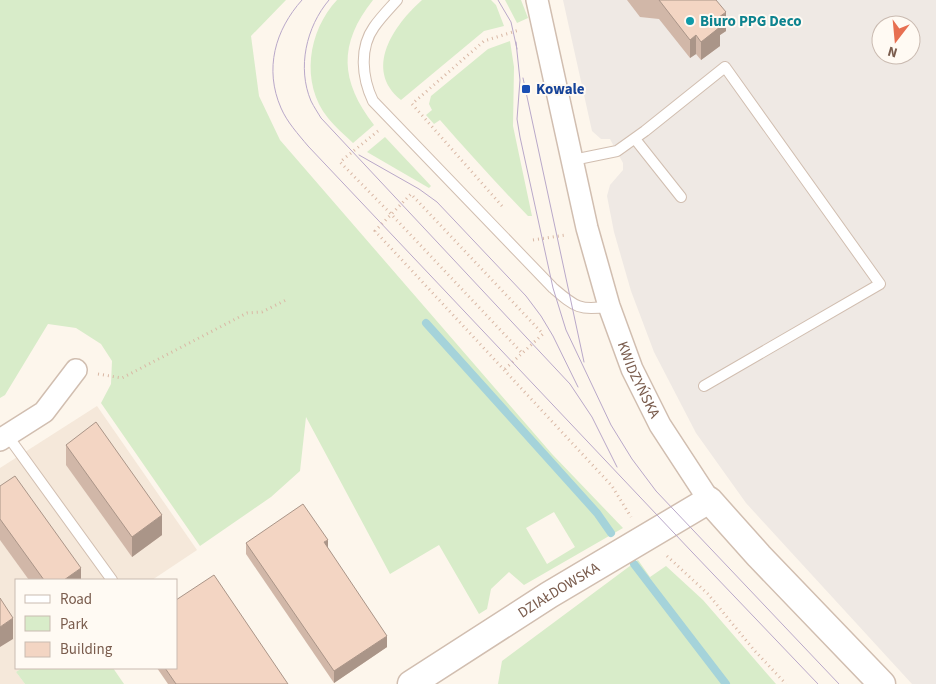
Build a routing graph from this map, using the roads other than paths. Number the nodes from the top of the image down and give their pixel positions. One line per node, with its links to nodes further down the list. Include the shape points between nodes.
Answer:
1 (397, 0): 6 (lane, via 373,28 366,43 367,89 373,101 553,288 573,305 594,309)
2 (537, 0): 4 (street, KWIDZYŃSKA)
3 (635, 139): 4 (lane, via 617,151); 5 (lane); 8 (lane, via 725,67 880,284)
4 (573, 160): 6 (street, KWIDZYŃSKA)
5 (681, 197)
6 (608, 306): 10 (street, KWIDZYŃSKA, via 632,369 660,425)
7 (76, 370): 9 (street, via 44,412)
8 (704, 386)
9 (3, 437): 11 (lane)
10 (710, 500): 12 (street, DZIAŁDOWSKA, via 548,595); 13 (street, KWIDZYŃSKA)
11 (111, 579)
12 (411, 684)
13 (882, 684)

